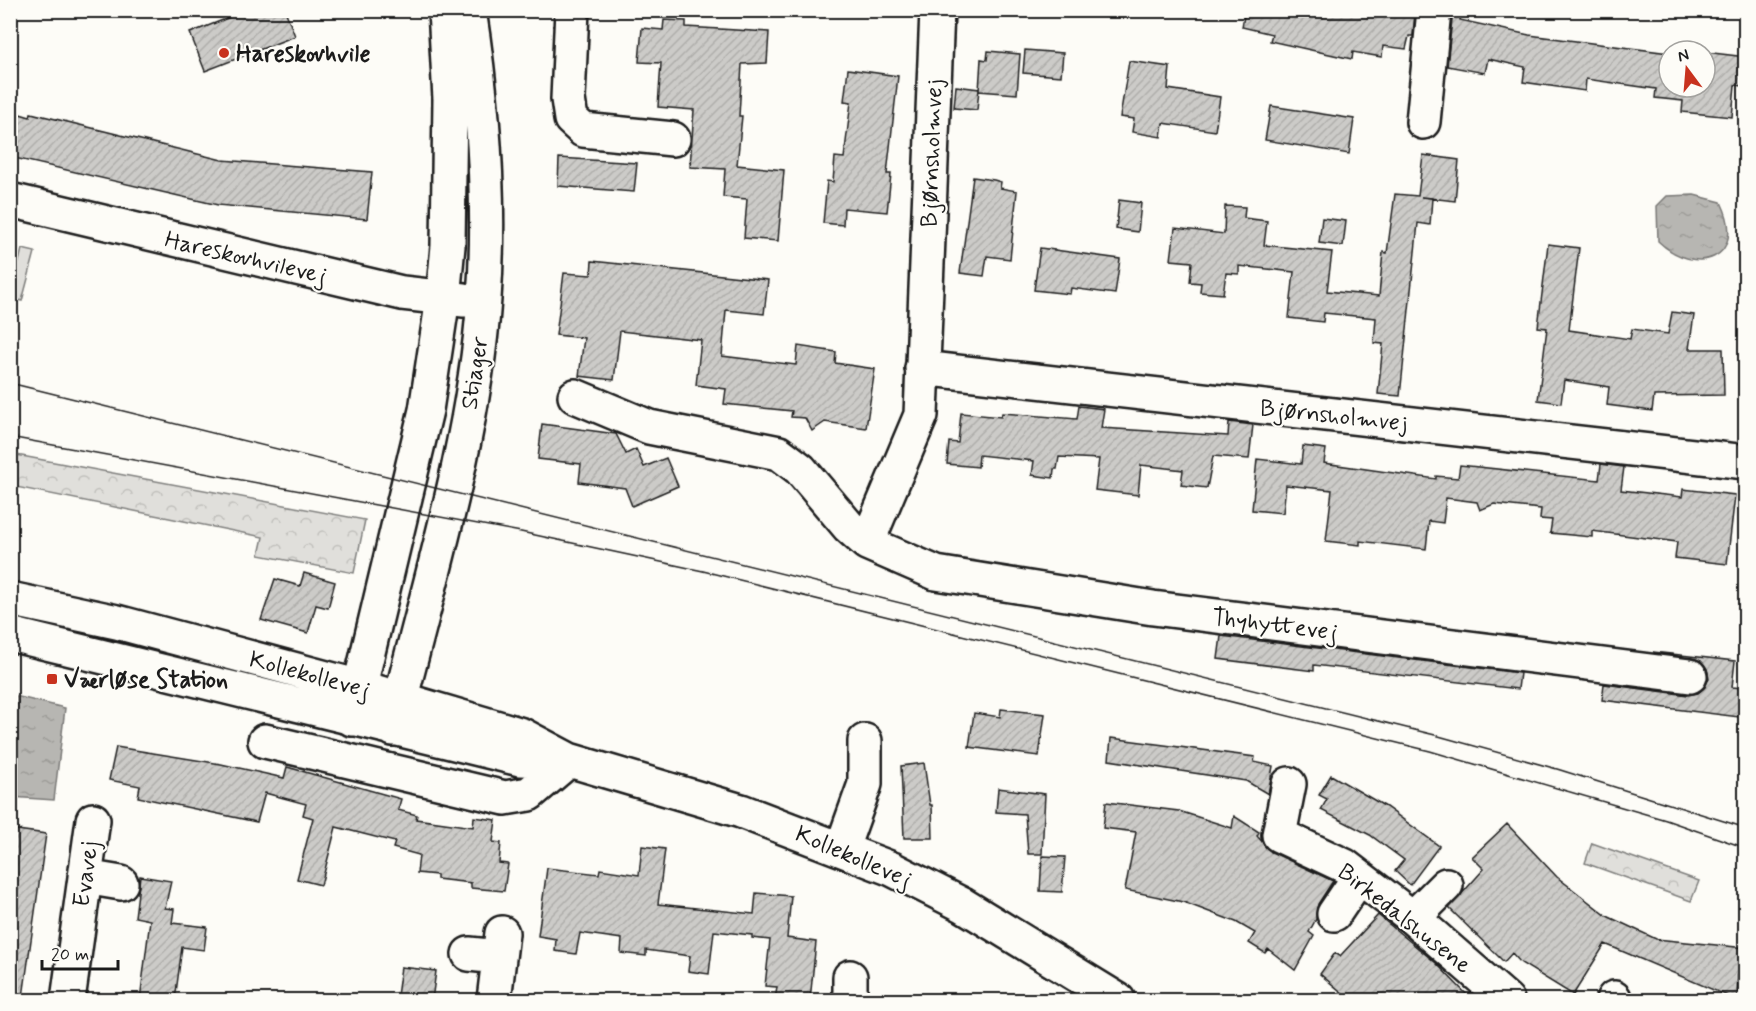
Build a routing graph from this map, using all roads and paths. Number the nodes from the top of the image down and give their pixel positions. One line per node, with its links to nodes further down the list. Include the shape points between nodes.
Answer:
1 (445, 10): 9 (street, Stiager, via 450,99)
2 (469, 10): 10 (street, Stiager, via 482,90 488,207)
3 (573, 10): 7 (street, via 568,99 571,119 583,130)
4 (937, 10): 11 (street, Bjørnsholmvej)
5 (1434, 10): 6 (street)
6 (1423, 122)
7 (673, 139)
8 (10, 200): 9 (street, Hareskovhvilevej, via 402,293)
9 (444, 298): 10 (street, Hareskovhvilevej); 18 (street, Stiager, via 424,421)
10 (484, 301): 19 (street, Stiager, via 457,467)
11 (922, 368): 13 (street, Bjørnsholmvej); 14 (street, Bjørnsholmvej, via 921,415)
12 (575, 396): 14 (street, Thyhyttevej, via 648,427 779,453 800,469)
13 (1746, 462)
14 (867, 543): 17 (street, Thyhyttevej, via 936,573 1153,609)
15 (10, 599): 18 (street, Kollekollevej, via 117,622)
16 (10, 634): 20 (street, Kollekollevej)
17 (1690, 676)
18 (360, 687): 19 (street, Kollekollevej); 20 (street, Stiager)
19 (397, 714): 20 (street, Kollekollevej); 23 (street, Kollekollevej, via 522,735)
20 (352, 719)
21 (266, 741): 23 (street, via 506,798 529,794)
22 (865, 741): 26 (street, via 865,784)
23 (569, 760): 26 (street, Kollekollevej, via 741,811)
24 (1289, 784): 28 (street, Birkedalshusene, via 1279,835 1345,866)
25 (93, 820): 27 (street, Evavej)
26 (842, 848): 36 (street, Kollekollevej, via 963,905)
27 (85, 877): 29 (street); 34 (street, Evavej)
28 (1359, 877): 31 (street); 32 (street, Birkedalshusene)
29 (121, 883)
30 (1446, 885): 32 (street)
31 (1334, 914)
32 (1413, 918): 37 (street, Birkedalshusene)
33 (490, 948): 35 (street)
34 (68, 1000)
35 (494, 1000)
36 (1118, 1000)
37 (1506, 1000)

